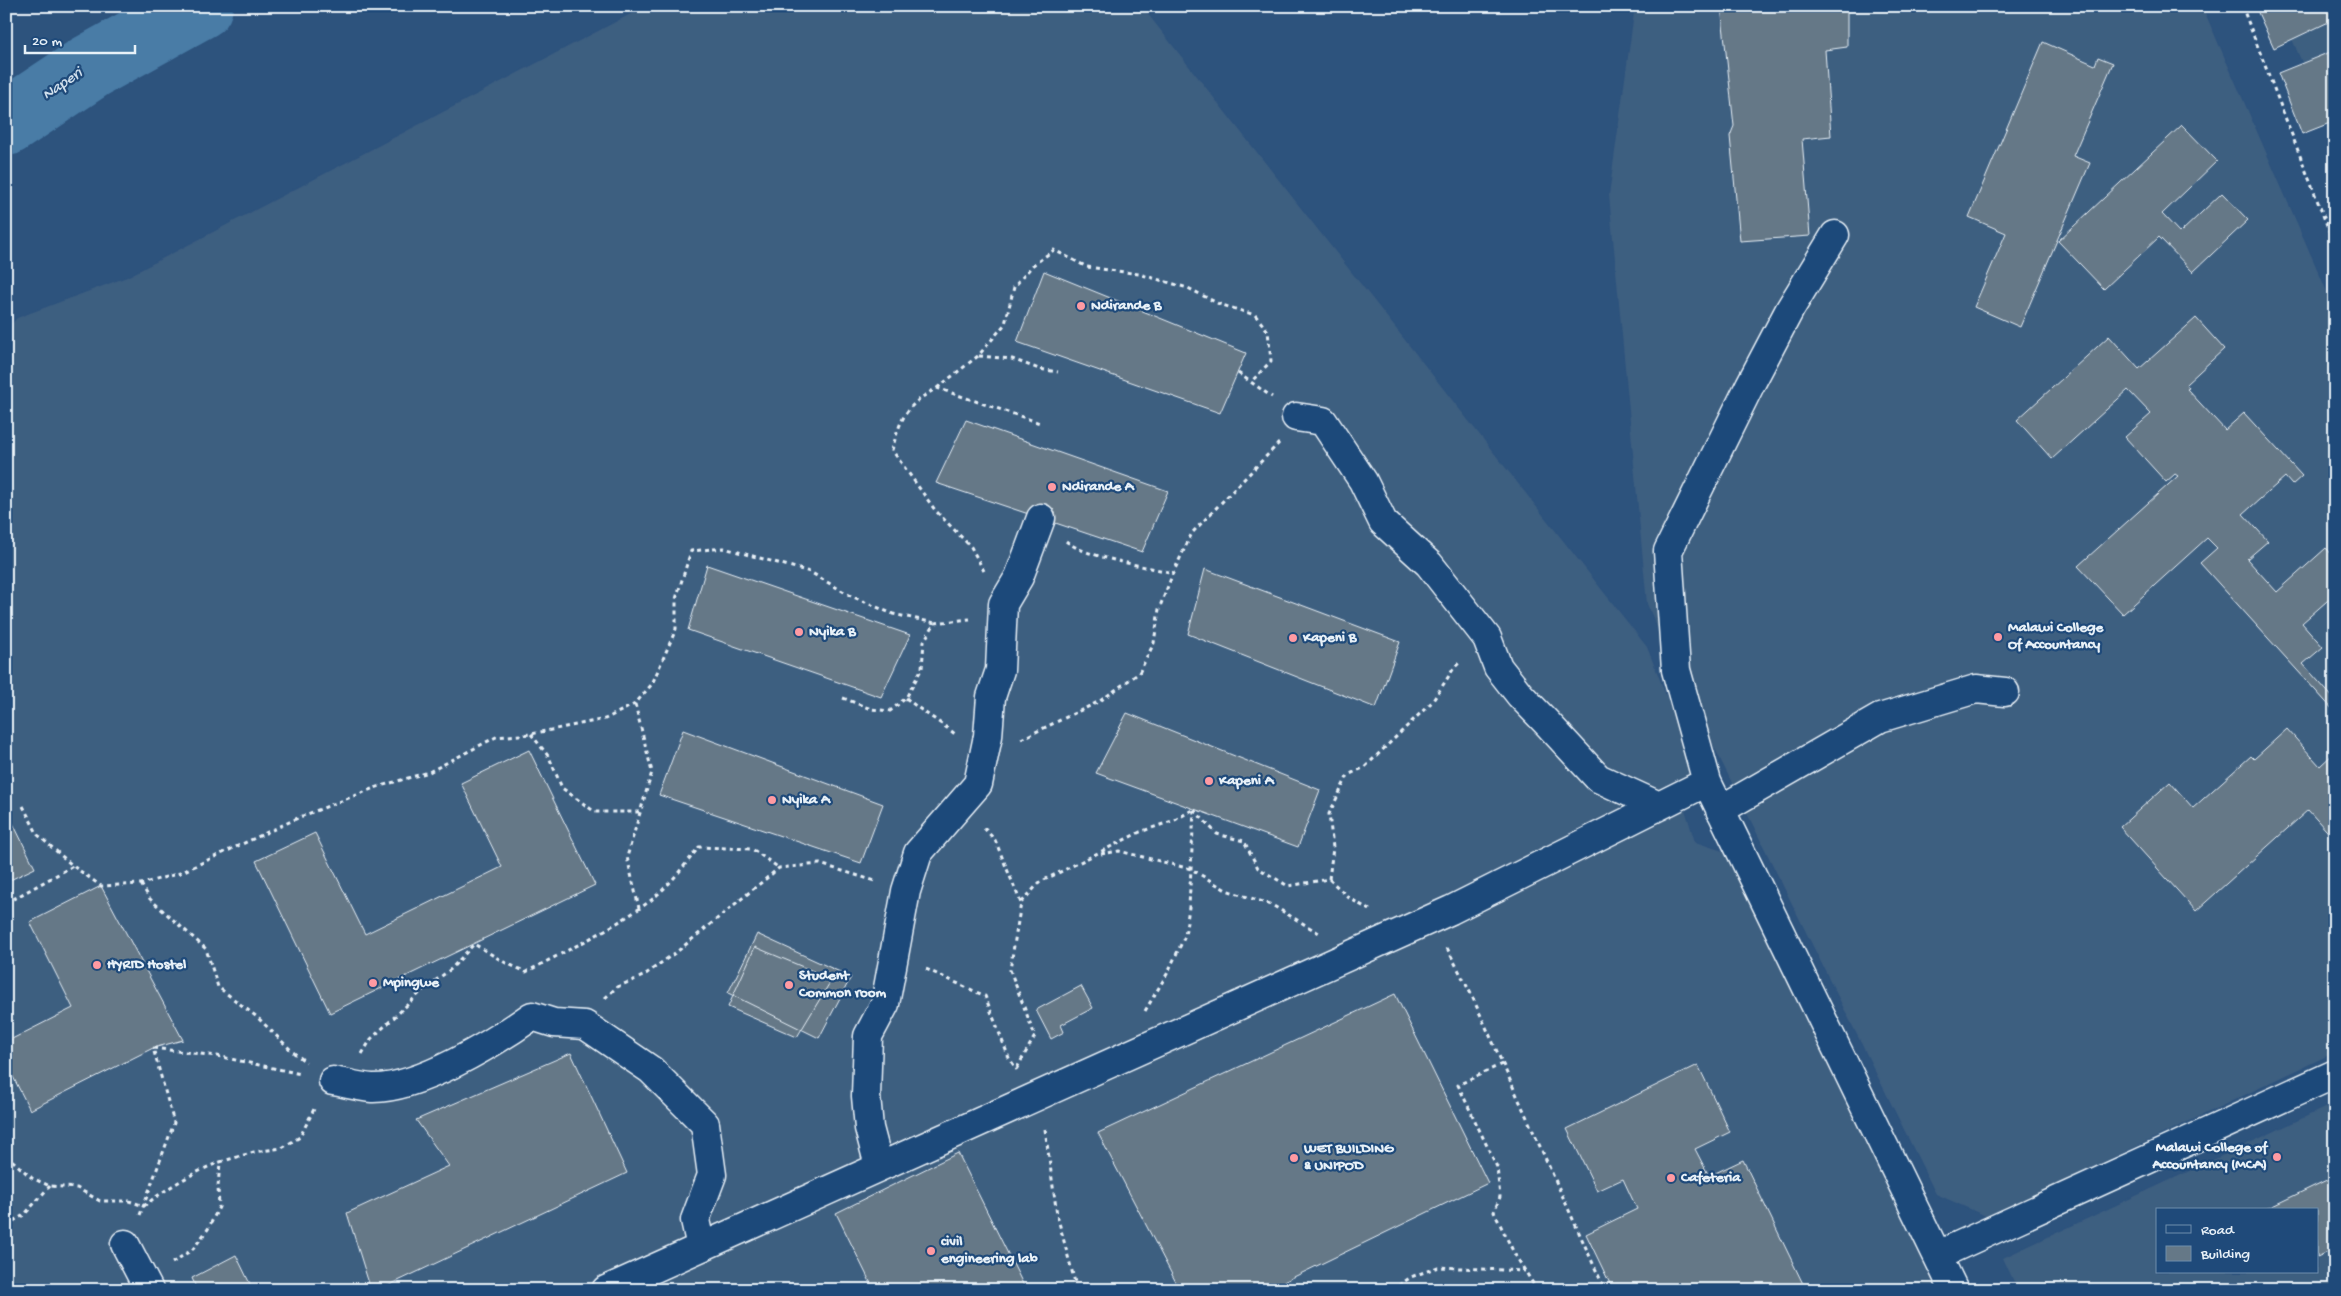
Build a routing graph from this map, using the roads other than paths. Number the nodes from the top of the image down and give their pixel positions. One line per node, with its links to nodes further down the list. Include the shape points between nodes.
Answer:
1 (1836, 235): 5 (street, via 1790,309 1668,551 1676,670)
2 (1296, 417): 6 (street, via 1322,421 1363,481 1383,522 1429,564 1487,638 1498,667 1520,695 1598,778)
3 (1041, 518): 10 (street, via 1018,577 1003,604 1000,670 992,697 978,784 918,853 906,891 884,1004 868,1036 866,1096 869,1128)
4 (2005, 692): 7 (street, via 1976,689 1880,718)
5 (1707, 782): 6 (street); 7 (street)
6 (1659, 806): 10 (street, via 1422,924)
7 (1720, 810): 13 (street)
8 (2335, 1074): 13 (street)
9 (334, 1081): 12 (street, via 372,1088 417,1080 504,1036 532,1016 554,1023 586,1025 651,1070 705,1124 712,1175 695,1220)
10 (879, 1166): 12 (street)
11 (125, 1244): 14 (street)
12 (701, 1247): 15 (street)
13 (1938, 1255): 16 (street)
14 (148, 1288)
15 (606, 1290)
16 (1954, 1290)

